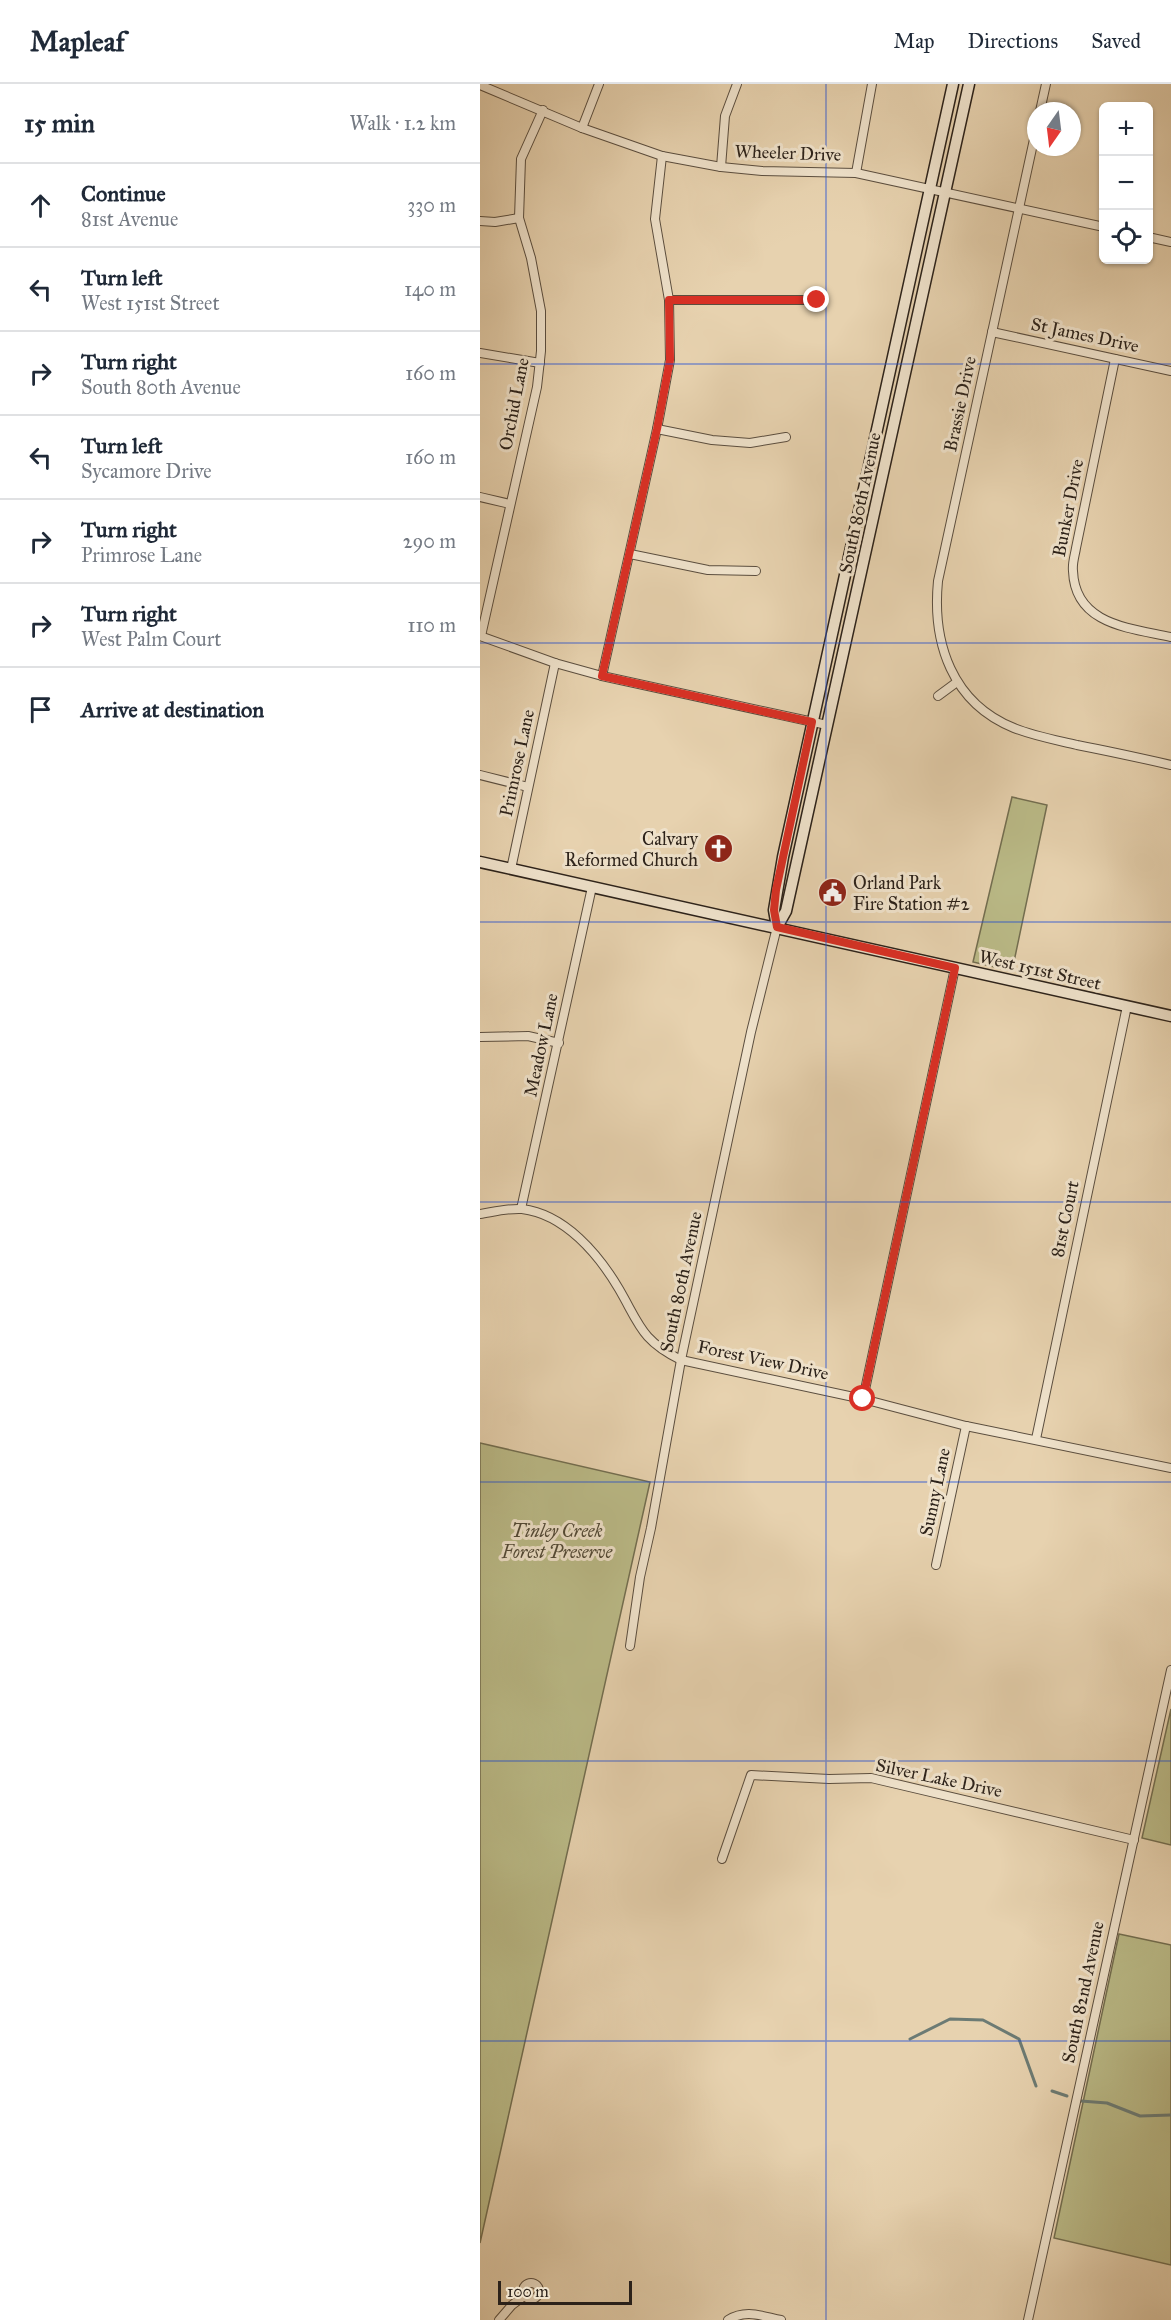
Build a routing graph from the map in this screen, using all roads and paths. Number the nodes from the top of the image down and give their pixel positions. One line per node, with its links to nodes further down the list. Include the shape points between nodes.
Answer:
1 (599, 84): 10 (street)
2 (737, 84): 13 (street, via 725,116)
3 (872, 84): 14 (street)
4 (953, 84): 15 (street, South 80th Avenue)
5 (969, 84): 16 (street, South 80th Avenue)
6 (1046, 84): 8 (street)
7 (480, 85): 9 (street, Wheeler Drive)
8 (1042, 102)
9 (543, 110): 10 (street, Wheeler Drive); 18 (street, Orchid Lane, via 520,159)
10 (582, 128): 11 (street, Wheeler Drive)
11 (662, 156): 13 (street, Wheeler Drive); 23 (street, via 655,219)
12 (1030, 156): 17 (street, Brassie Drive)
13 (721, 167): 14 (street, Wheeler Drive)
14 (856, 173): 15 (street, Wheeler Drive)
15 (930, 188): 16 (street, Wheeler Drive); 42 (street, South 80th Avenue)
16 (946, 191): 17 (street, Wheeler Drive); 43 (street, South 80th Avenue)
17 (1019, 208): 20 (street, Wheeler Drive); 25 (street, Brassie Drive)
18 (519, 218): 19 (street); 28 (street, Orchid Lane, via 537,281)
19 (480, 221)
20 (1099, 226)
21 (1153, 238): 22 (street)
22 (1171, 242)
23 (669, 300): 24 (street); 30 (street, via 670,360)
24 (817, 300)
25 (992, 332): 27 (street, St James Drive); 40 (street, Brassie Drive, via 935,608 946,661)
26 (480, 353): 28 (street)
27 (1115, 359): 29 (street, St James Drive); 37 (street, Bunker Drive, via 1073,571 1082,601 1092,613 1114,624)
28 (540, 363): 33 (street, Orchid Lane)
29 (1171, 371)
30 (657, 429): 31 (street, via 750,443); 34 (street)
31 (786, 437)
32 (480, 497): 33 (street)
33 (510, 504): 36 (street, Orchid Lane)
34 (630, 554): 35 (street, via 708,570); 39 (street)
35 (756, 571)
36 (481, 636): 38 (street)
37 (1171, 637)
38 (555, 663): 39 (street); 46 (street, Primrose Lane)
39 (602, 676): 42 (street)
40 (957, 682): 41 (street); 44 (street, via 991,715 1013,728)
41 (938, 696)
42 (812, 722): 43 (street); 50 (street, South 80th Avenue, via 776,890)
43 (827, 725): 50 (street, South 80th Avenue, via 786,911)
44 (1171, 765)
45 (480, 776): 46 (street)
46 (528, 787): 48 (street, Primrose Lane)
47 (480, 862): 48 (street, West 151st Street)
48 (511, 869): 49 (street, West 151st Street)
49 (592, 886): 50 (street, West 151st Street); 55 (street, Meadow Lane)
50 (777, 927): 51 (street, West 151st Street); 58 (street, South 80th Avenue)
51 (955, 968): 52 (street, West 151st Street); 59 (street)
52 (1127, 1006): 53 (street, West 151st Street); 61 (street, 81st Court)
53 (1171, 1016)
54 (480, 1037): 55 (street, via 528,1036)
55 (559, 1043): 56 (street, Meadow Lane)
56 (521, 1209): 57 (street, Forest View Drive); 58 (street, Forest View Drive, via 557,1222 591,1249 643,1333 661,1350)
57 (480, 1214)
58 (681, 1359): 59 (street, Forest View Drive); 64 (street, South 80th Avenue)
59 (863, 1399): 60 (street, Forest View Drive)
60 (966, 1426): 61 (street, Forest View Drive); 63 (street, Sunny Lane)
61 (1036, 1439): 62 (street, Forest View Drive)
62 (1171, 1468)
63 (936, 1565)
64 (630, 1646)
65 (1171, 1670): 66 (street, South 82nd Avenue)
66 (1134, 1840): 67 (street, Silver Lake Drive, via 871,1778 751,1775); 72 (street, South 82nd Avenue)
67 (722, 1859)
68 (524, 2296): 69 (street)
69 (499, 2320)
70 (728, 2320): 71 (street, via 747,2312)
71 (781, 2320)
72 (1028, 2320)

